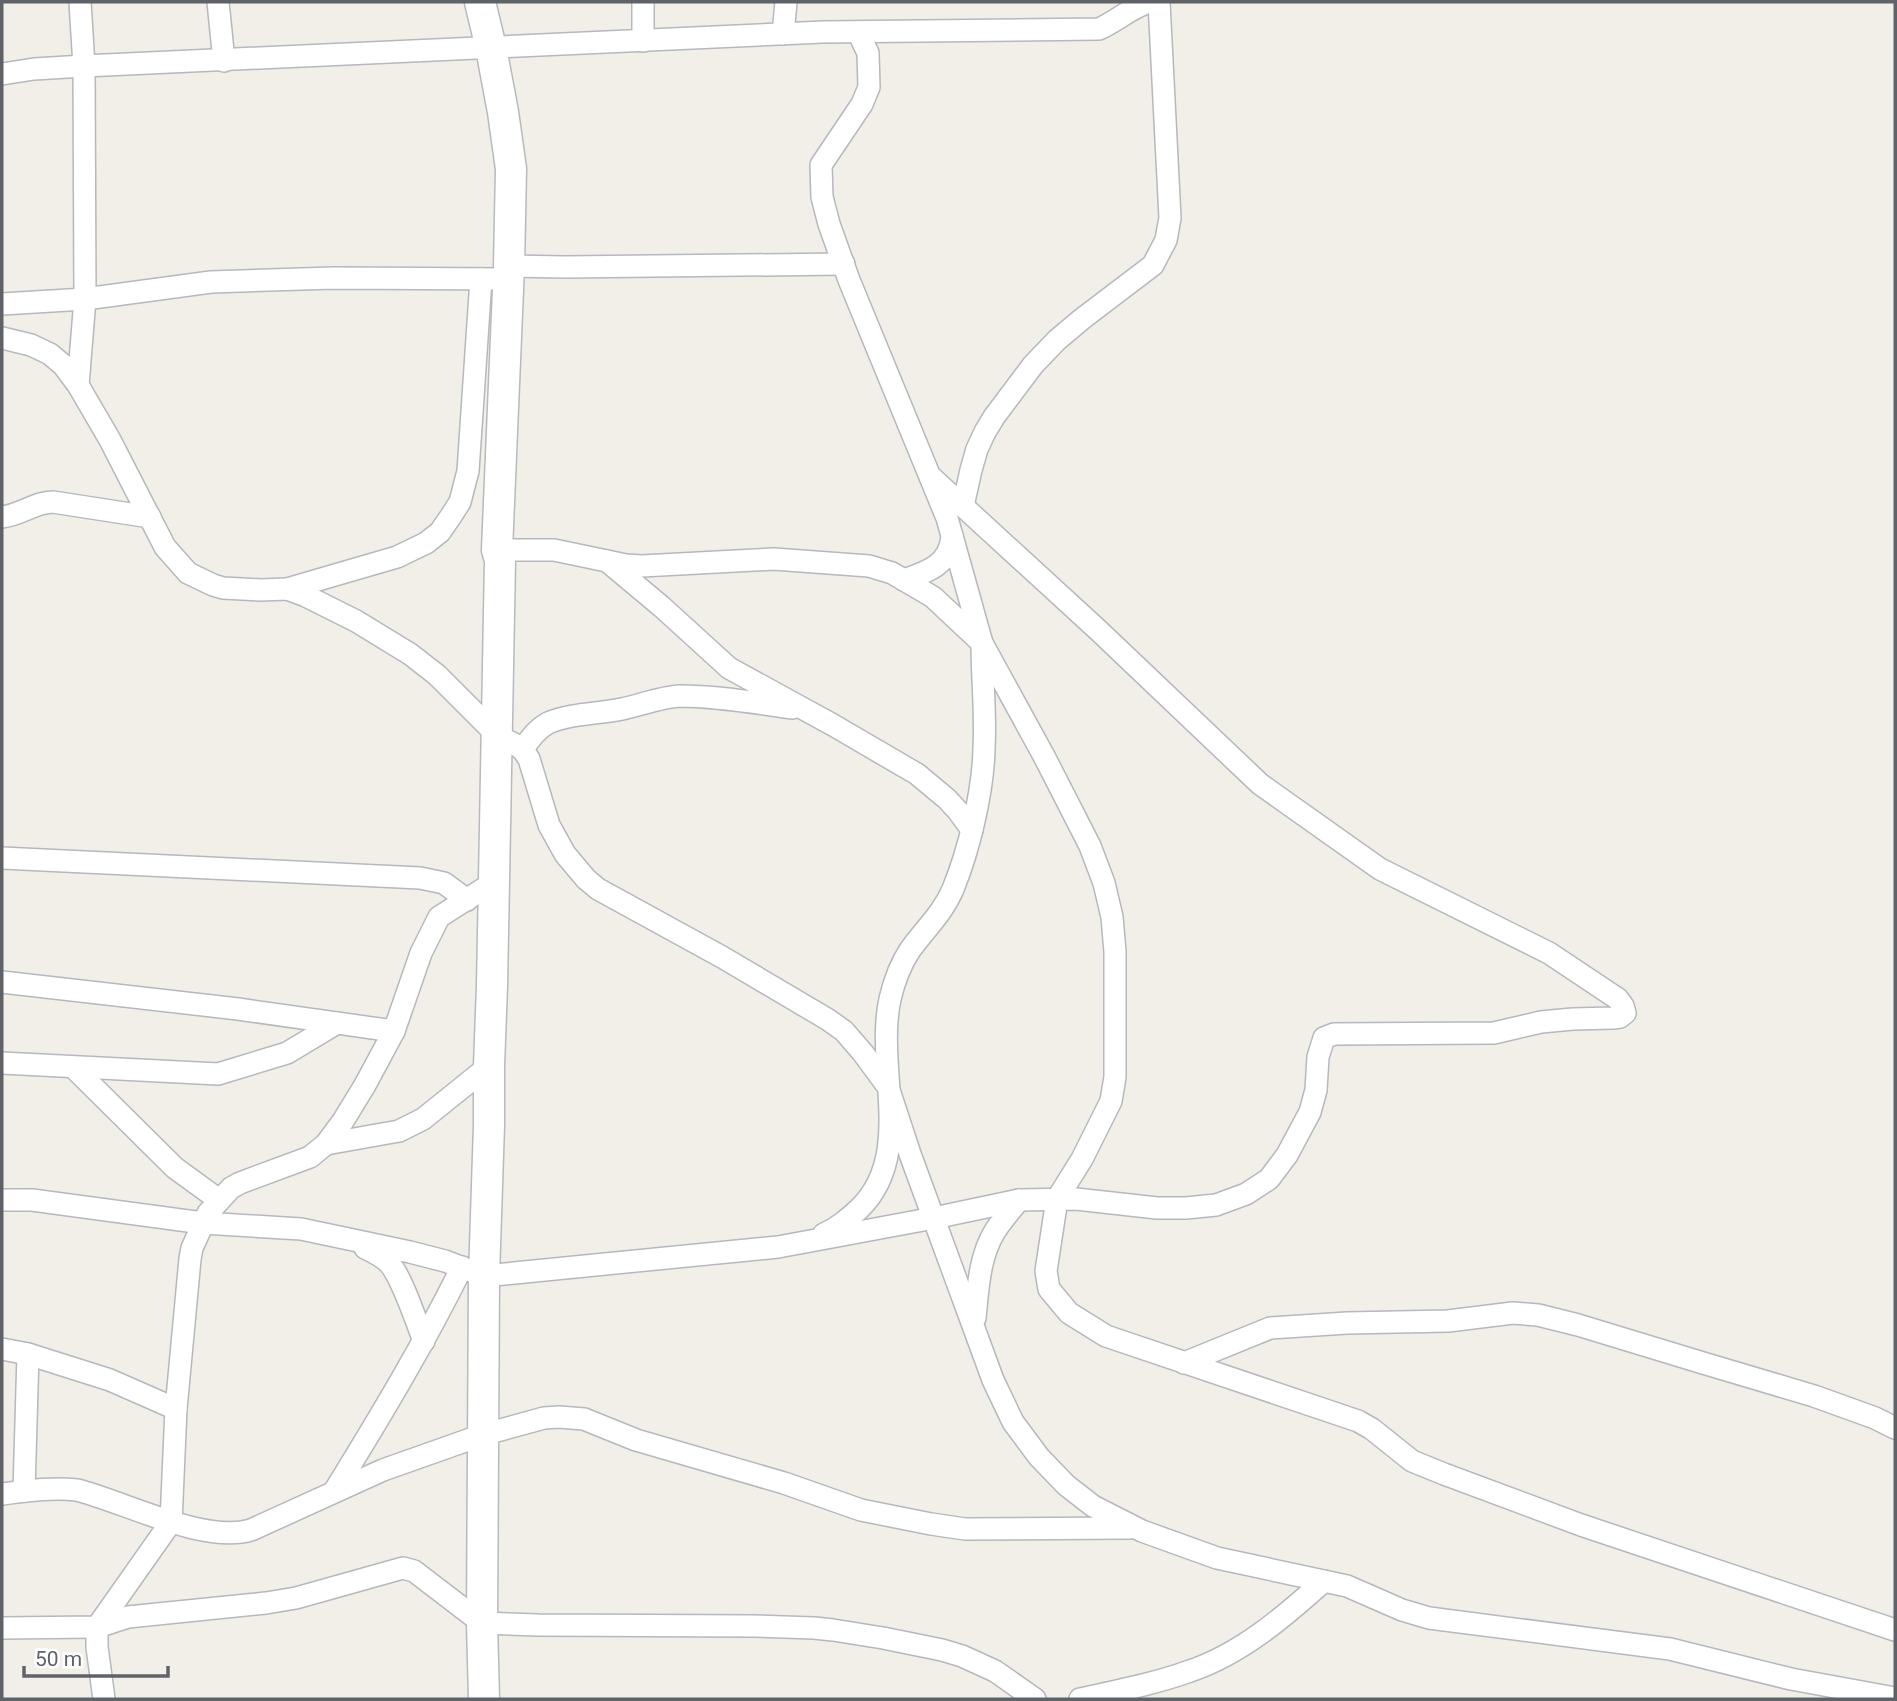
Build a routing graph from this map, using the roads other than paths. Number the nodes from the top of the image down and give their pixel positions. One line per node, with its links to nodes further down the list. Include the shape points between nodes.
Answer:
1 (80, 2): 13 (street)
2 (218, 2): 12 (street)
3 (480, 2): 11 (street)
4 (643, 2): 10 (street)
5 (786, 2): 9 (street)
6 (1149, 2): 8 (street, via 1099,29)
7 (1159, 2): 22 (street, via 1170,218 1166,240 1153,265 1082,319 1033,365 985,432)
8 (858, 32): 9 (street); 15 (street, via 868,53 869,87 821,165 822,197)
9 (783, 34): 10 (street)
10 (643, 41): 11 (street)
11 (491, 48): 12 (street); 16 (street, via 511,169)
12 (224, 61): 13 (street)
13 (84, 66): 14 (street); 17 (street)
14 (2, 74)
15 (844, 264): 16 (street, via 565,267); 21 (street)
16 (499, 275): 17 (street, via 211,282); 26 (street); 29 (street, via 465,488 452,516 426,543 397,557)
17 (85, 299): 18 (street); 20 (street)
18 (2, 304)
19 (2, 338): 20 (street, via 50,354)
20 (78, 385): 24 (street)
21 (930, 477): 22 (street); 25 (street)
22 (963, 506): 45 (street, via 1260,784 1380,869 1549,953 1618,999 1625,1013 1613,1018 1541,1022 1494,1033 1334,1034 1320,1046 1316,1090 1300,1134 1269,1179 1246,1194 1216,1205 1186,1208)
23 (2, 517): 24 (street, via 53,502)
24 (150, 517): 29 (street, via 165,548 188,573 223,588)
25 (952, 536): 28 (street, via 949,551 938,565); 30 (street)
26 (497, 550): 27 (street, via 554,550); 32 (street)
27 (605, 560): 28 (street, via 642,566 775,559 836,562 869,566); 31 (street, via 729,668)
28 (904, 580): 30 (street, via 933,597)
29 (287, 589): 32 (street, via 356,621 410,654)
30 (982, 643): 33 (street, via 985,748); 45 (street, via 1090,846 1112,917 1115,1077 1111,1101)
31 (805, 709): 32 (street, via 677,696 549,723 528,739); 33 (street, via 917,774 947,799)
32 (510, 743): 35 (street); 43 (street, via 529,759 555,839 586,879 827,1019 855,1041)
33 (972, 830): 43 (street, via 941,913 897,975 886,1027)
34 (2, 858): 36 (street, via 420,878 444,883)
35 (494, 882): 36 (street); 41 (street)
36 (467, 900): 39 (street, via 435,923)
37 (2, 982): 38 (street)
38 (337, 1023): 39 (street); 42 (street, via 287,1054 218,1074)
39 (394, 1031): 44 (street)
40 (2, 1063): 42 (street)
41 (489, 1066): 44 (street, via 423,1119 399,1131); 53 (street, via 489,1125)
42 (73, 1067): 47 (street, via 175,1168)
43 (888, 1087): 49 (street); 52 (street, via 887,1159 875,1191 847,1220)
44 (326, 1144): 47 (street, via 310,1157 240,1182)
45 (1057, 1199): 48 (street); 58 (street, via 1046,1271 1049,1289 1069,1313 1106,1336)
46 (2, 1200): 50 (street)
47 (219, 1200): 50 (street)
48 (1018, 1200): 49 (street); 54 (street, via 994,1232 982,1261)
49 (934, 1218): 52 (street); 54 (street)
50 (203, 1223): 51 (street); 59 (street, via 190,1259)
51 (334, 1235): 53 (street); 55 (street, via 390,1264)
52 (803, 1243): 53 (street)
53 (473, 1272): 55 (street); 61 (street)
54 (975, 1327): 66 (street, via 1005,1406 1039,1457 1093,1506)
55 (424, 1341): 62 (street)
56 (2, 1349): 57 (street)
57 (28, 1354): 59 (street, via 110,1380); 63 (street)
58 (1184, 1363): 60 (street, via 1270,1328 1448,1321 1513,1312 1578,1325 1814,1396); 71 (street, via 1358,1421 1412,1461 1457,1479)
59 (176, 1409): 65 (street)
60 (1895, 1428)
61 (482, 1435): 62 (street); 66 (street, via 544,1418 572,1417 861,1510 945,1527); 68 (street)
62 (335, 1490): 65 (street, via 243,1532)
63 (24, 1491): 64 (street); 65 (street, via 77,1490)
64 (2, 1494)
65 (171, 1522): 69 (street)
66 (1135, 1528): 67 (street, via 1217,1558)
67 (1324, 1581): 72 (street, via 1429,1618 1670,1649 1791,1679); 76 (street, via 1228,1654 1192,1671)
68 (482, 1623): 69 (street, via 404,1568 296,1598 128,1617); 74 (street); 75 (street, via 833,1630 962,1656 995,1671)
69 (97, 1627): 70 (street); 73 (street)
70 (2, 1629)
71 (1895, 1630)
72 (1895, 1698)
73 (104, 1699)
74 (484, 1699)
75 (1035, 1699)
76 (1080, 1699)

